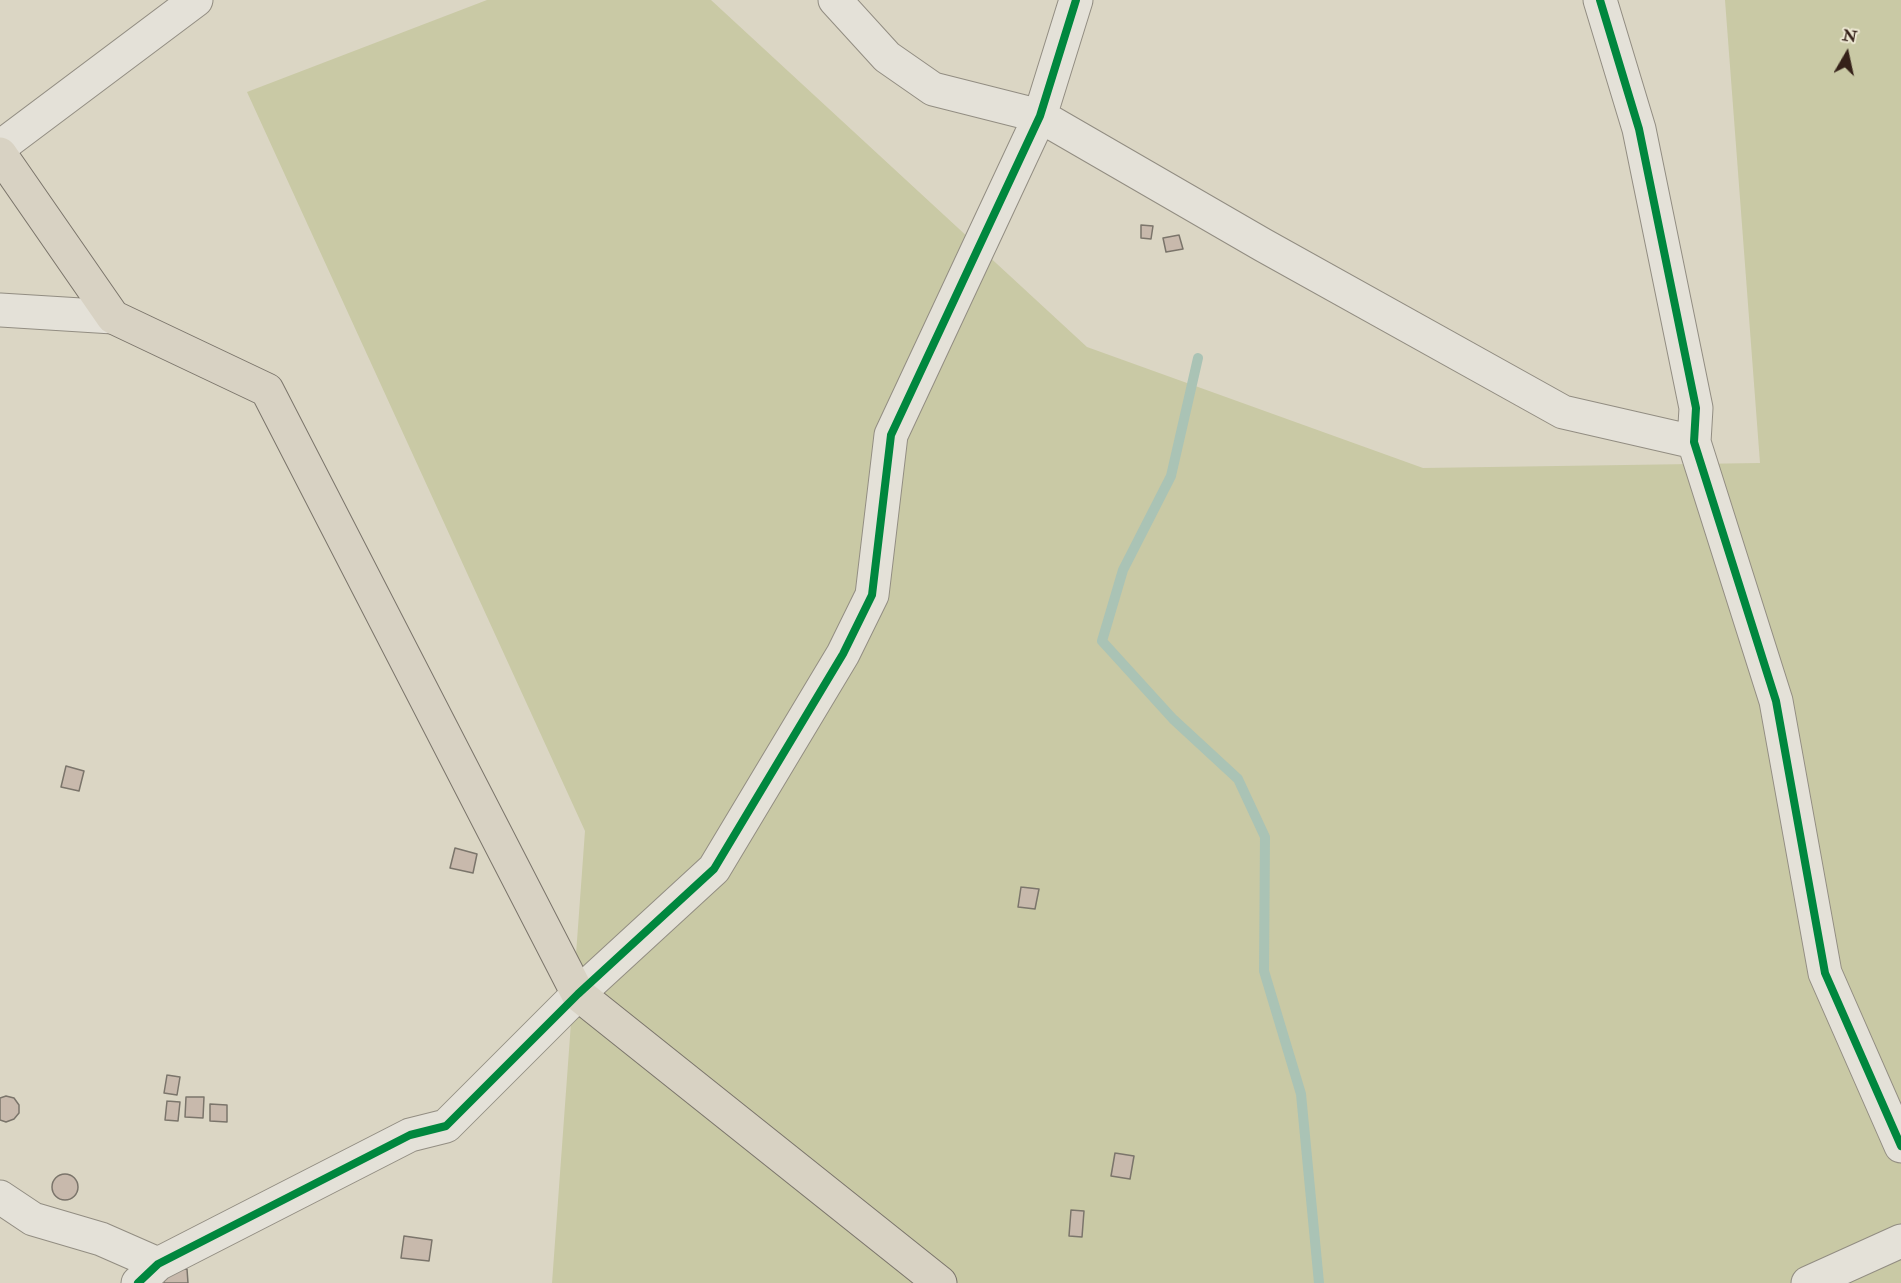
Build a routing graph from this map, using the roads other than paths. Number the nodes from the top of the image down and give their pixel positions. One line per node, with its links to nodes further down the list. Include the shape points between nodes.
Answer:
1 (196, 0): 6 (street)
2 (835, 0): 5 (street, via 887,57 933,89)
3 (1076, 0): 5 (street)
4 (1600, 0): 10 (street, via 1639,129 1696,408)
5 (1040, 116): 10 (street, via 1563,412); 11 (street, via 891,435 872,595 843,654 714,869)
6 (0, 147)
7 (0, 154): 9 (main road)
8 (0, 310): 9 (street)
9 (113, 317): 11 (main road, via 267,390)
10 (1694, 442): 12 (street, via 1776,701 1825,973)
11 (578, 994): 17 (street, via 446,1126 410,1136); 18 (main road)
12 (1901, 1146)
13 (0, 1197): 14 (street)
14 (33, 1219): 15 (street); 17 (street, via 101,1239)
15 (0, 1226)
16 (1901, 1240): 19 (street)
17 (148, 1273)
18 (940, 1283)
19 (1809, 1283)

